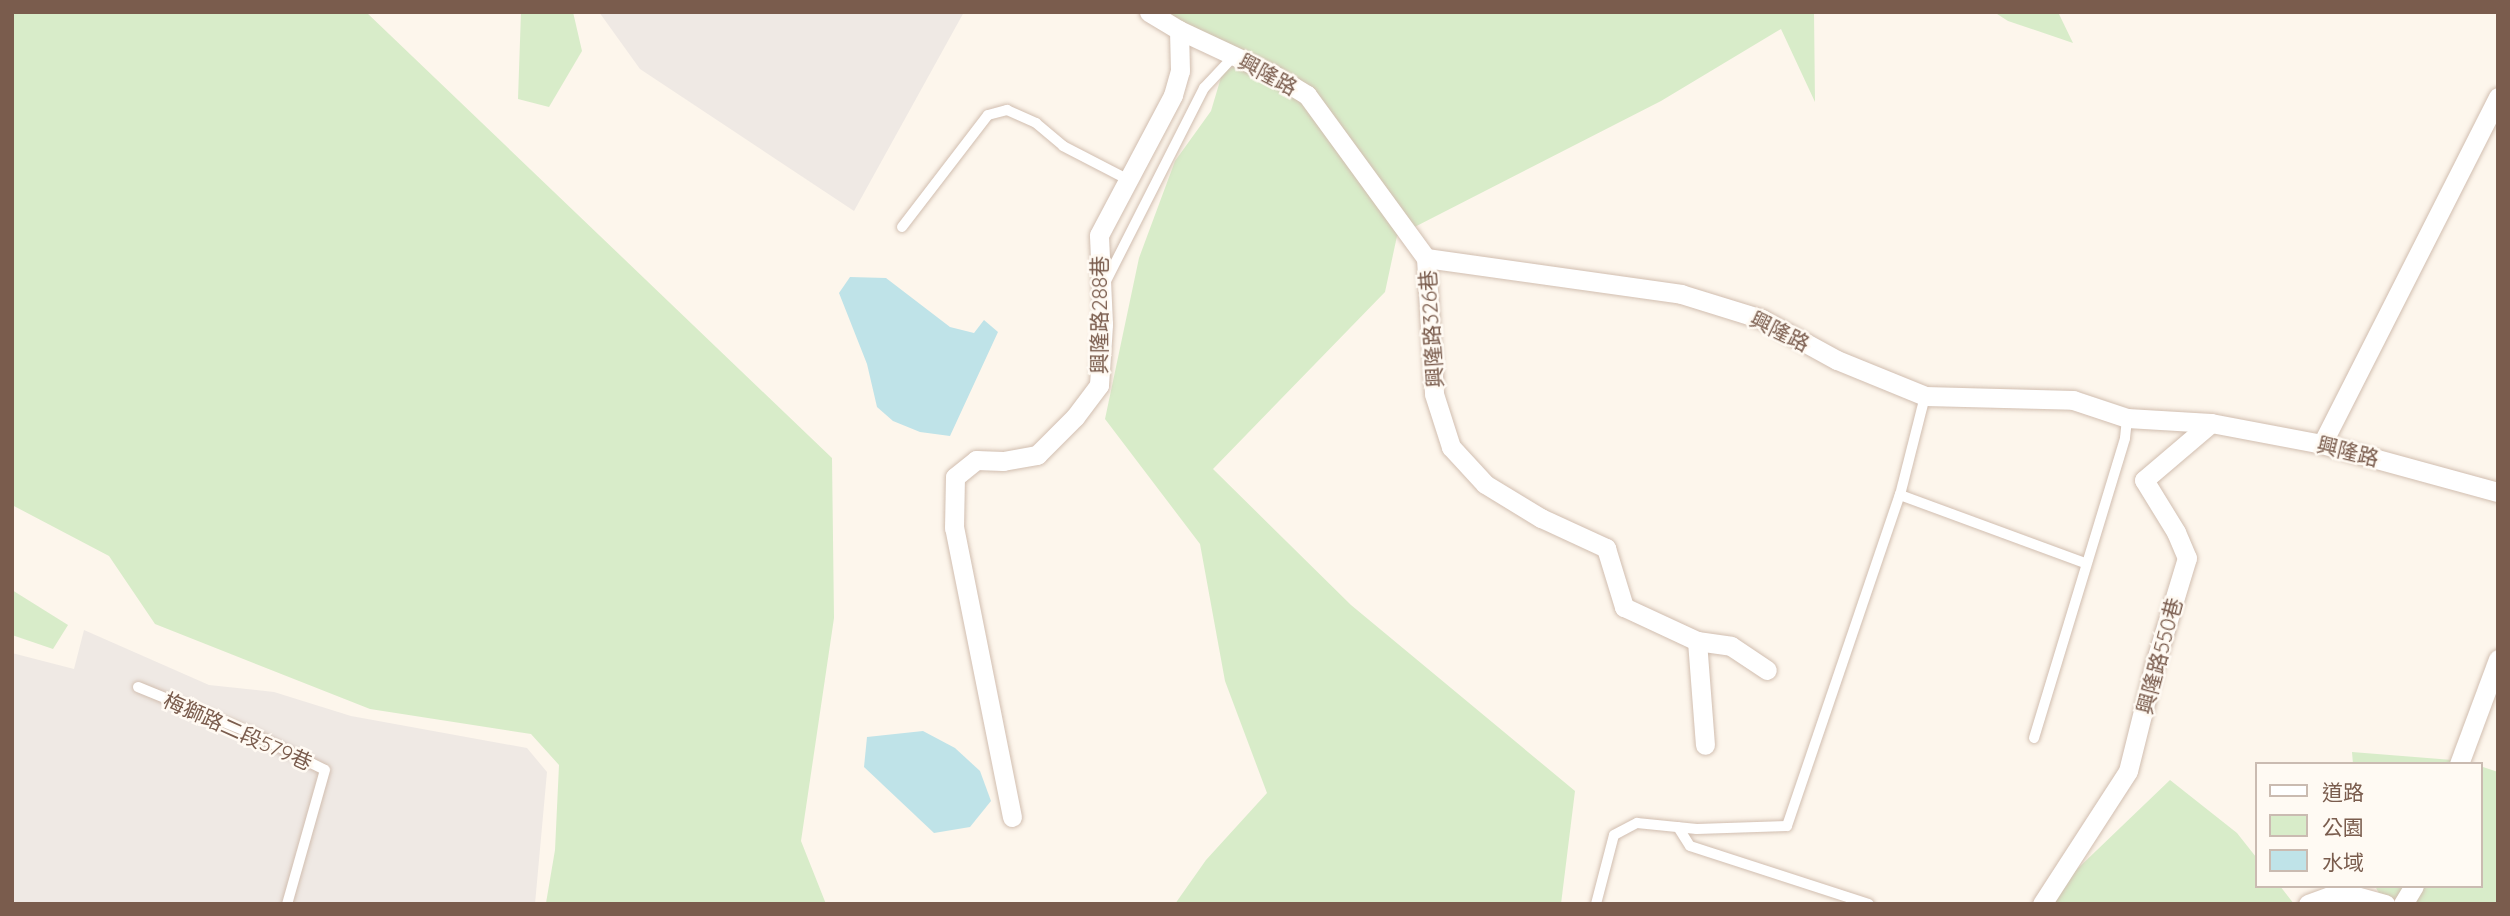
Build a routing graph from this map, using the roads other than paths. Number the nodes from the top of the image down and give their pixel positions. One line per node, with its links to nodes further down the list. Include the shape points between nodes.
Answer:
1 (1149, 12): 2 (street, 興隆路)
2 (1179, 30): 3 (street, 興隆路); 5 (street, 興隆路288巷, via 1180,71 1173,94)
3 (1234, 56): 7 (street, 興隆路, via 1307,95); 8 (lane, via 1203,88)
4 (2498, 97): 12 (street)
5 (1129, 180): 6 (lane, via 1063,146 1037,122 1007,110 988,115); 8 (street, 興隆路288巷, via 1099,234)
6 (902, 227)
7 (1426, 258): 9 (street, 興隆路, via 1681,294 1762,319 1837,360); 16 (street, 興隆路326巷, via 1434,394 1451,447 1485,484 1541,518 1606,548 1624,607)
8 (1101, 290): 23 (street, 興隆路288巷, via 1099,385 1075,417 1037,454 1003,461 976,460 955,477 954,528)
9 (1924, 396): 10 (street, 興隆路, via 2073,401); 14 (lane)
10 (2127, 418): 11 (street, 興隆路); 15 (lane, via 2125,438)
11 (2211, 423): 12 (street, 興隆路); 29 (street, 興隆路550巷, via 2144,480 2187,558 2128,771)
12 (2322, 444): 13 (street, 興隆路)
13 (2498, 492)
14 (1900, 495): 15 (lane); 24 (lane, via 1787,827)
15 (2085, 563): 20 (lane)
16 (1697, 641): 18 (street, 興隆路326巷, via 1731,646); 21 (street)
17 (2498, 659): 22 (street)
18 (1767, 670)
19 (138, 687): 26 (lane, 梅獅路二段579巷, via 253,734 325,770)
20 (2034, 738)
21 (1705, 745)
22 (2460, 762)
23 (1012, 817)
24 (1678, 827): 27 (lane, via 1637,823 1614,835); 28 (lane, via 1690,846)
25 (2413, 888): 32 (street)
26 (287, 904)
27 (1597, 904)
28 (1869, 904)
29 (2042, 904)
30 (2308, 904): 31 (street, via 2341,892)
31 (2385, 904)
32 (2403, 904)

